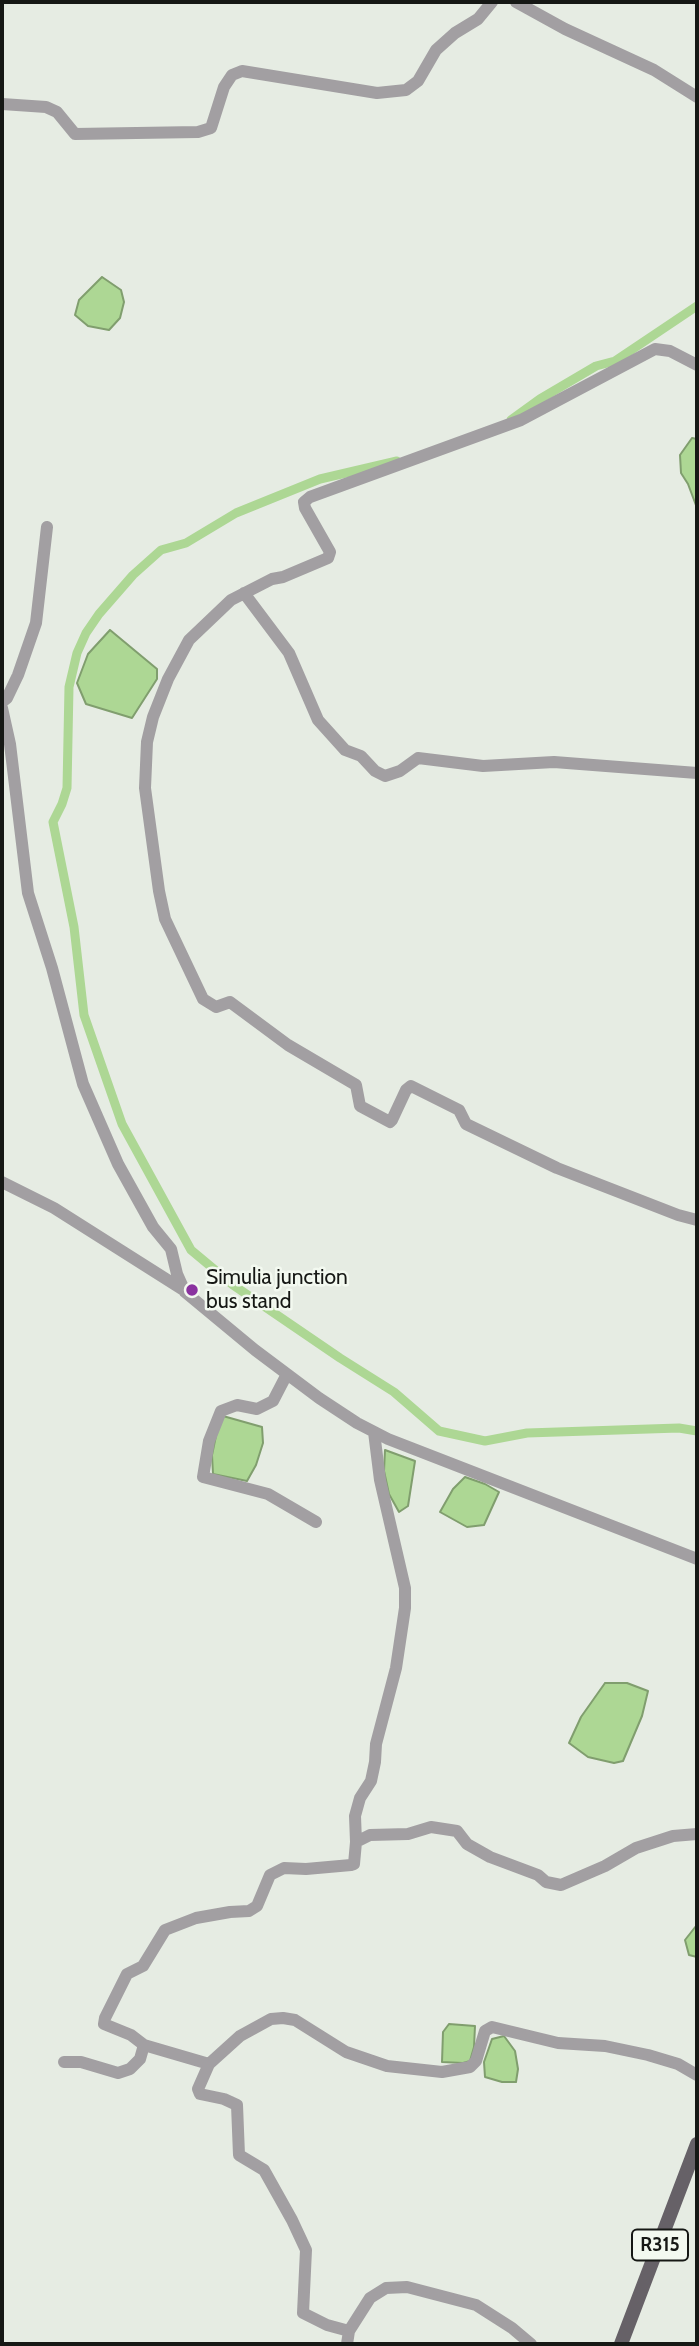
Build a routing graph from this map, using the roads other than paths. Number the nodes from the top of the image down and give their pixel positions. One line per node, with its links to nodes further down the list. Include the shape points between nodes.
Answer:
1 (492, 2): 4 (street, via 478,19 436,50 418,81 406,90 377,93 242,71 232,75 224,87 211,128 198,132 75,134 57,112 46,107)
2 (516, 2): 3 (street)
3 (697, 97)
4 (2, 104)
5 (697, 365): 7 (street, via 655,349 521,420 310,497 305,508 330,552 328,558)
6 (47, 527): 8 (street, via 36,623 18,675)
7 (244, 593): 10 (street, via 289,653 318,720 345,750 385,776 418,758 483,766 554,762); 12 (street, via 189,640 167,679 147,742 145,788 165,919 203,999 216,1007 230,1002 288,1045 356,1085 360,1106 390,1122 411,1086 458,1110 466,1125 557,1168)
8 (2, 702)
9 (2, 708): 13 (street, via 28,893 83,1084 118,1164 153,1227 171,1249)
10 (697, 773)
11 (2, 1182): 13 (street, via 54,1208)
12 (697, 1220)
13 (186, 1292): 14 (street)
14 (287, 1374): 15 (street); 16 (street, via 273,1401 257,1409 237,1405 221,1411 209,1441 203,1477 268,1494)
15 (374, 1432): 17 (street); 19 (street, via 405,1608 371,1781 355,1816)
16 (316, 1522)
17 (697, 1559)
18 (697, 1834): 19 (street, via 636,1848 561,1885 490,1857 467,1844 457,1831 431,1827 408,1834 370,1835)
19 (356, 1842): 20 (street, via 354,1864 284,1868 270,1875 257,1906 249,1911 196,1918 165,1930 143,1966 127,1974 105,2018 104,2024)
20 (144, 2045): 21 (street, via 140,2059 118,2073); 22 (street)
21 (64, 2062)
22 (209, 2064): 23 (street, via 240,2036 271,2019 283,2018 295,2020 346,2052 387,2066 442,2071 470,2067 485,2031 492,2027 558,2043 648,2055); 25 (street, via 200,2094 237,2105 239,2155 264,2170 306,2250 303,2313)
23 (697, 2075)
24 (697, 2144): 27 (main road, R315)
25 (348, 2338): 26 (street, via 370,2298 386,2288 407,2287 476,2305)
26 (530, 2344)
27 (621, 2344)

